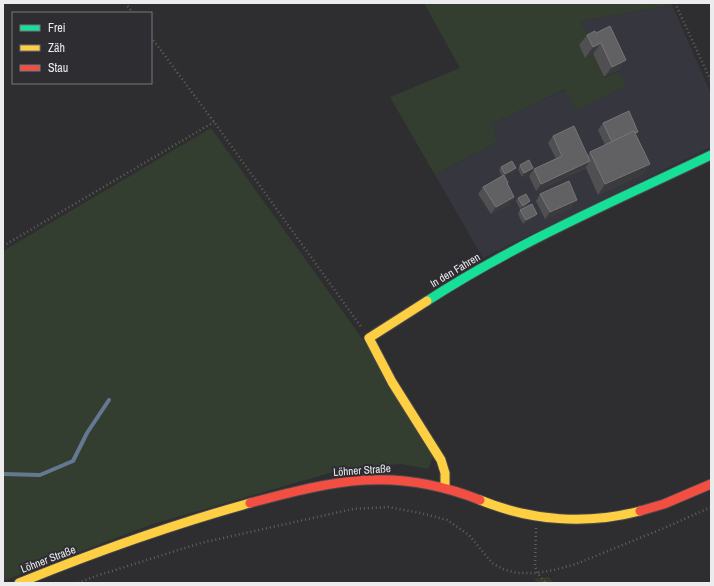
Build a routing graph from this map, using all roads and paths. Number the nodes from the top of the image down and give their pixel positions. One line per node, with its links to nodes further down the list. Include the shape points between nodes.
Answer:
1 (125, 3): 3 (path)
2 (675, 3): 5 (path)
3 (132, 12)
4 (152, 38): 6 (path)
5 (711, 81)
6 (214, 122): 8 (path); 9 (path)
7 (711, 155): 9 (main road, In den Fahren, via 525,244 462,278)
8 (3, 246)
9 (369, 338): 11 (main road, via 392,382 441,460 445,473)
10 (711, 484): 13 (main road, Löhner Straße, via 659,505 630,513 576,520)
11 (445, 488): 13 (main road, Löhner Straße, via 495,507); 15 (main road, Löhner Straße, via 416,481 389,479 351,480 308,488 156,531)
12 (711, 507): 14 (path, via 576,564)
13 (536, 517): 14 (path)
14 (537, 573): 16 (path, via 517,573 492,563 469,535 447,520 388,507 353,509 201,543); 17 (path)
15 (19, 583)
16 (78, 583)
17 (546, 583)

